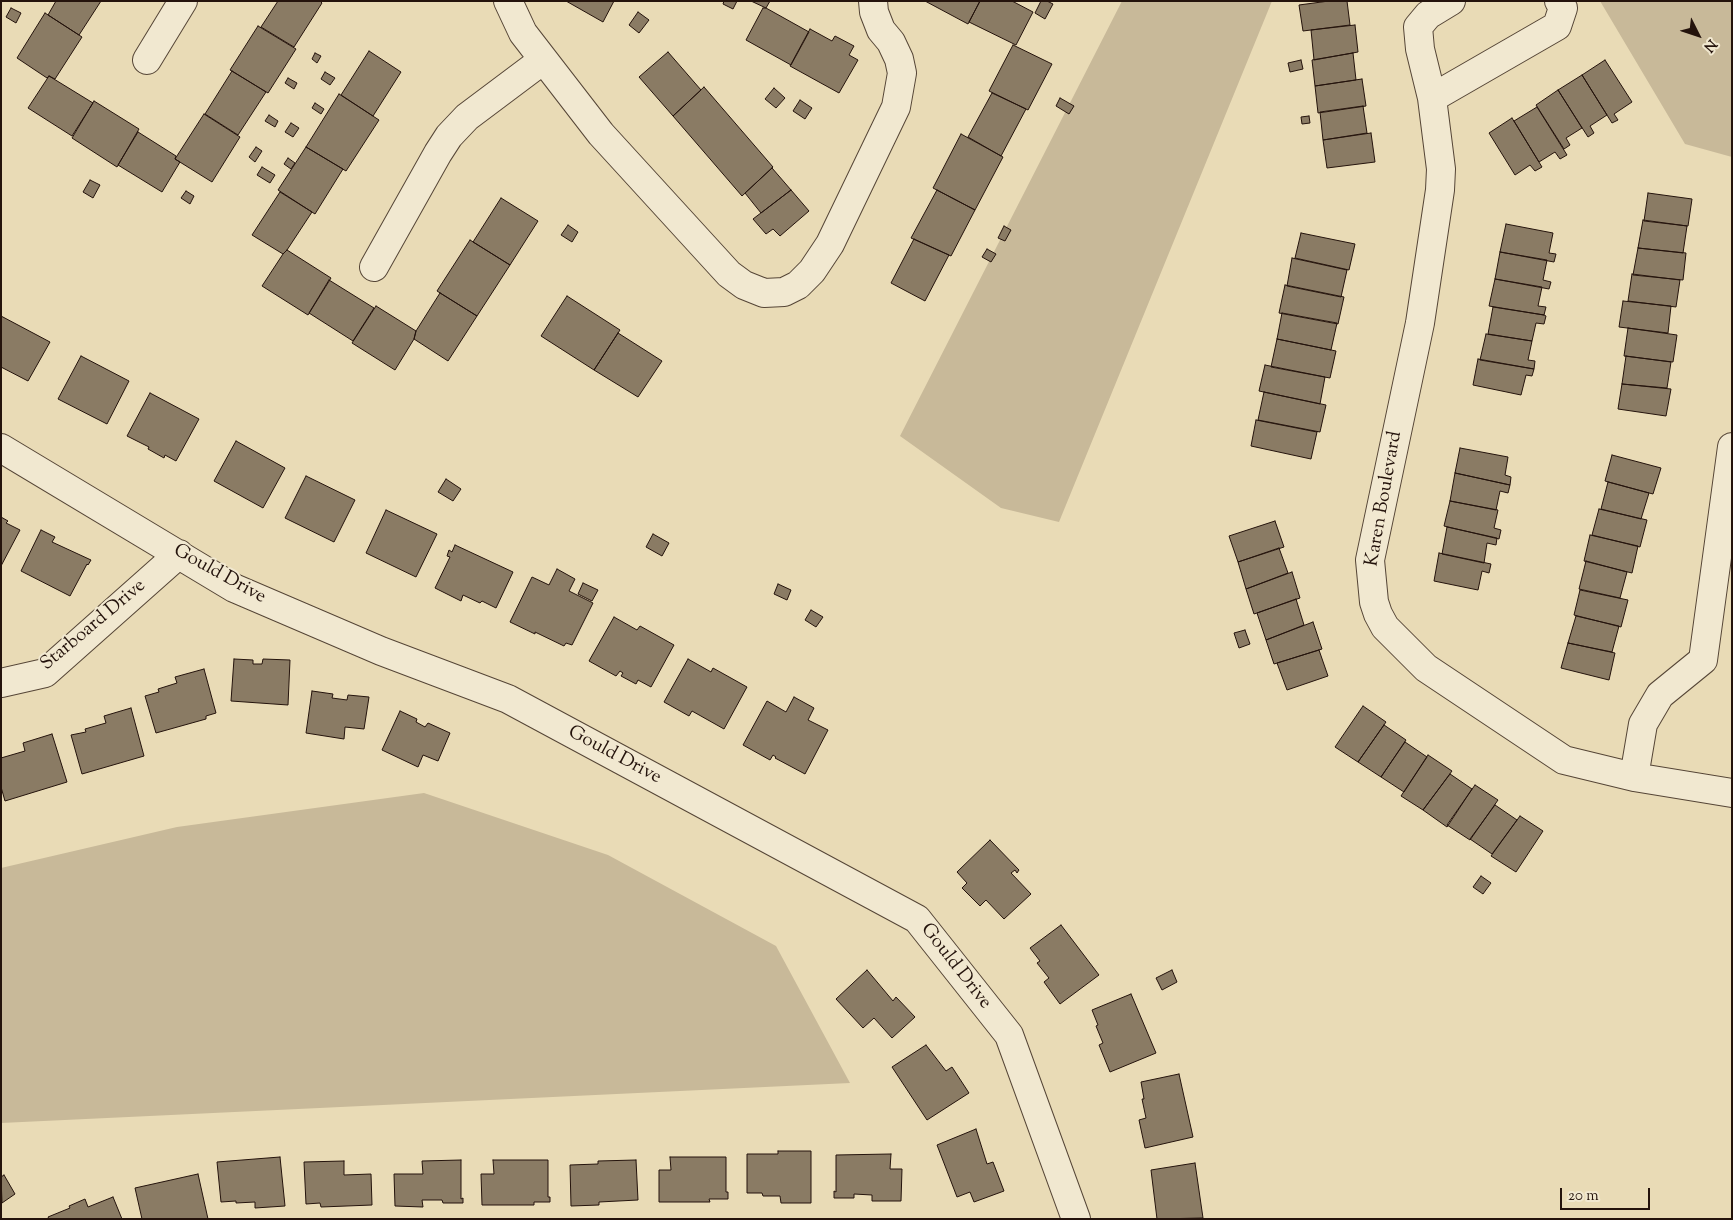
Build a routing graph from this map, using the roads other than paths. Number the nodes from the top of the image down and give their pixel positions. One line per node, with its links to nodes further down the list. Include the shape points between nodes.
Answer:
1 (183, 1): 6 (street)
2 (508, 1): 7 (street, via 523,34)
3 (873, 1): 7 (street, via 882,30 899,59 902,73 896,107 830,244 812,271 798,285 784,292 764,293 744,285 729,274 601,134)
4 (1451, 1): 8 (street, Karen Boulevard, via 1428,14 1418,27)
5 (1559, 1): 8 (street, via 1563,8 1557,26)
6 (147, 60)
7 (542, 60): 9 (street, via 467,117 449,136)
8 (1432, 98): 14 (street, Karen Boulevard, via 1441,168 1440,190 1420,323 1370,560 1374,602 1386,627 1426,668 1564,760)
9 (374, 267)
10 (1732, 447): 14 (street, via 1703,660 1660,695 1643,724)
11 (1, 448): 12 (street, Gould Drive)
12 (179, 554): 13 (street, Starboard Drive, via 45,673); 16 (street, Gould Drive, via 234,588 381,651 508,698 917,919 1008,1035)
13 (1, 683)
14 (1634, 776): 15 (street, Karen Boulevard)
15 (1732, 793)
16 (1076, 1219)

